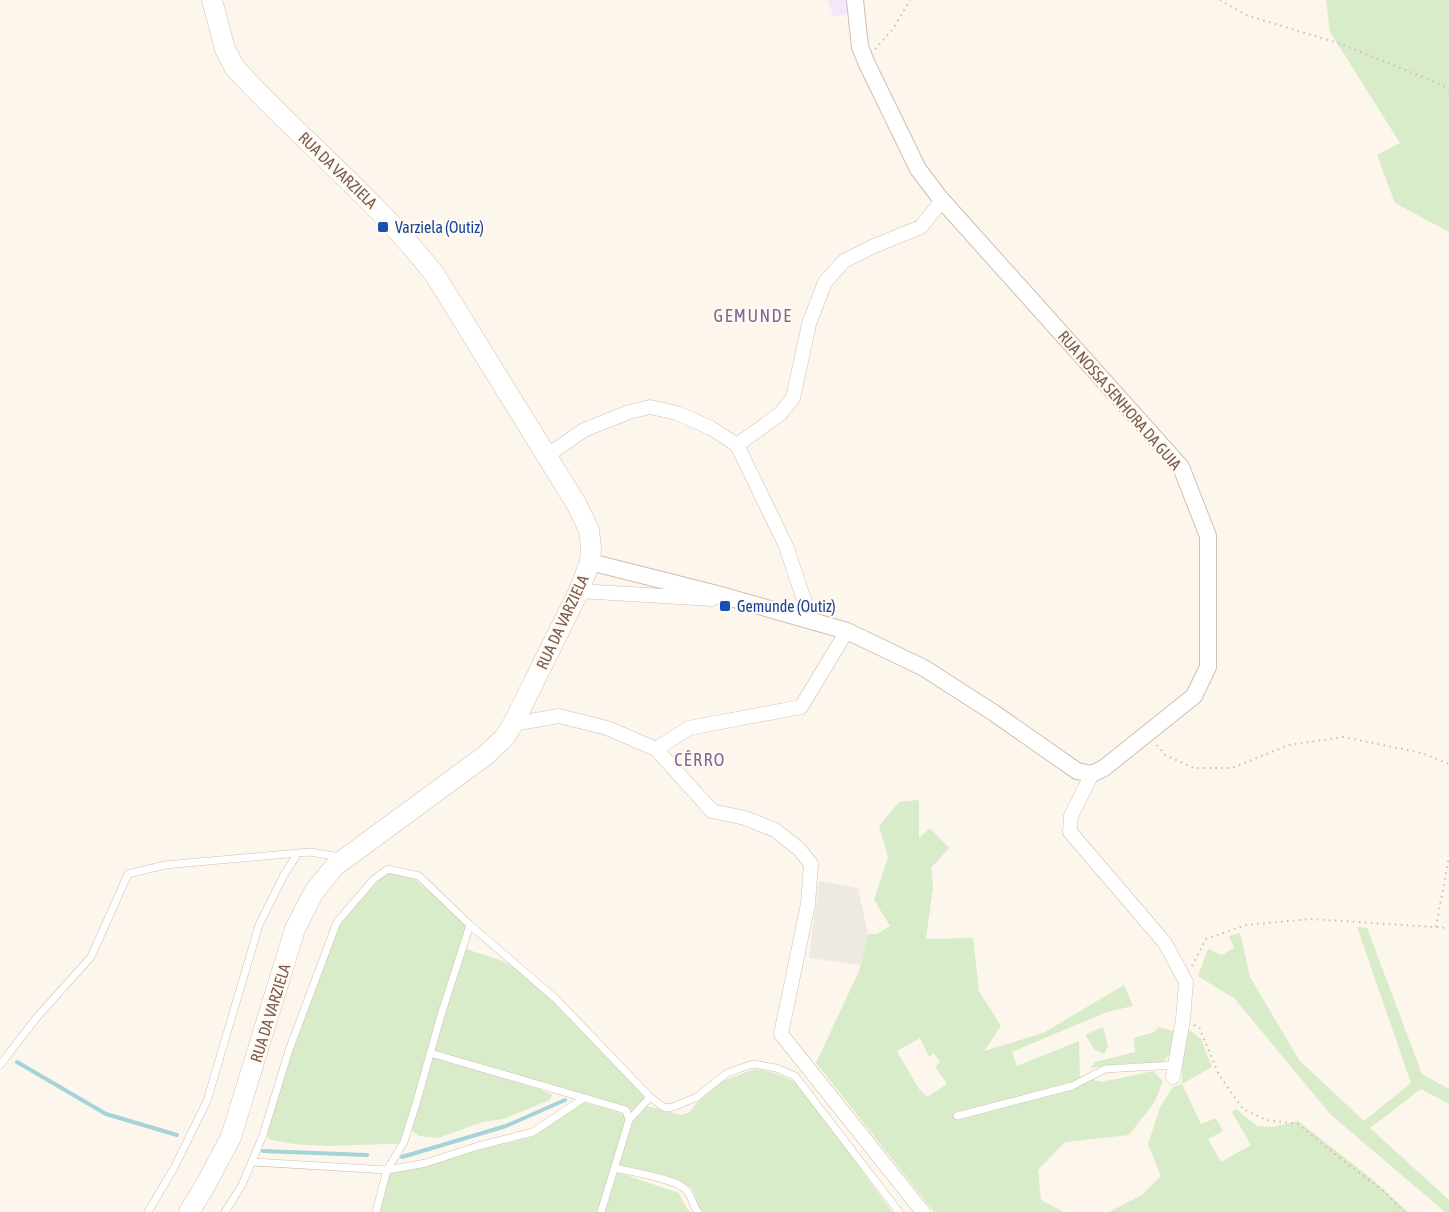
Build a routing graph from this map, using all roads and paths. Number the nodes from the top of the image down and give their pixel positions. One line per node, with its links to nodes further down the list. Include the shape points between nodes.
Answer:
1 (212, 0): 9 (main road, RUA DA VARZIELA, via 225,49 236,68 411,244 435,275)
2 (855, 0): 5 (street, RUA NOSSA SENHORA DA GUIA)
3 (910, 0): 5 (path, via 881,43)
4 (1220, 0): 6 (path, via 1246,15 1341,44)
5 (862, 53): 7 (street, RUA NOSSA SENHORA DA GUIA, via 918,169)
6 (1449, 89)
7 (942, 200): 8 (street, via 921,227 844,261 825,282 809,324 793,398 780,414); 16 (street, RUA NOSSA SENHORA DA GUIA, via 1181,467 1208,536 1208,667 1194,696)
8 (737, 446): 9 (street, via 711,428 650,407 584,430); 13 (street, via 786,546 804,600)
9 (546, 457): 10 (main road, RUA DA VARZIELA, via 589,530)
10 (590, 562): 11 (main road, RUA DA VARZIELA); 12 (street)
11 (579, 591): 12 (street, via 712,599); 15 (main road, RUA DA VARZIELA)
12 (717, 594): 13 (street)
13 (804, 619): 14 (street)
14 (847, 631): 17 (street, via 801,707 689,728); 19 (street, via 924,668 1064,763)
15 (513, 724): 17 (street, via 559,716 607,728); 22 (main road, RUA DA VARZIELA, via 486,755)
16 (1148, 733): 18 (path, via 1166,755 1194,768 1232,768 1289,745 1343,737 1422,753); 19 (street, RUA NOSSA SENHORA DA GUIA)
17 (656, 749): 45 (street, via 712,811 775,830 811,864 808,904 781,1034)
18 (1449, 764)
19 (1092, 774): 26 (street, via 1071,816 1070,832 1164,943)
20 (298, 853): 22 (lane); 29 (lane, via 165,865 128,874 90,957); 38 (lane, via 259,925 207,1101)
21 (1449, 857): 24 (path)
22 (346, 858): 39 (main road, RUA DA VARZIELA, via 314,892 295,929 231,1137)
23 (470, 925): 28 (lane); 31 (lane, via 556,999); 35 (lane, via 419,876 388,869 374,879 337,922)
24 (1436, 927): 25 (path); 26 (path, via 1311,919 1246,925 1206,939)
25 (1449, 928)
26 (1186, 982): 27 (street)
27 (1183, 1019): 30 (street); 46 (path, via 1199,1027 1219,1075 1243,1109 1266,1120 1298,1124 1384,1191)
28 (430, 1053): 32 (lane); 37 (lane, via 404,1142)
29 (0, 1065)
30 (1174, 1071): 33 (lane, via 1105,1069 1072,1086)
31 (650, 1097): 34 (lane); 44 (lane, via 664,1108 673,1107 697,1097 728,1073 753,1064 795,1076)
32 (584, 1098): 34 (lane, via 626,1110); 37 (lane, via 533,1132 426,1163)
33 (957, 1116)
34 (629, 1119): 36 (lane)
35 (252, 1162): 37 (lane); 40 (lane)
36 (615, 1168): 42 (lane); 43 (lane, via 673,1182 690,1195)
37 (387, 1170): 41 (lane)
38 (148, 1212)
39 (189, 1212)
40 (225, 1212)
41 (376, 1212)
42 (601, 1212)
43 (698, 1212)
44 (899, 1212)
45 (922, 1212)
46 (1404, 1212)

